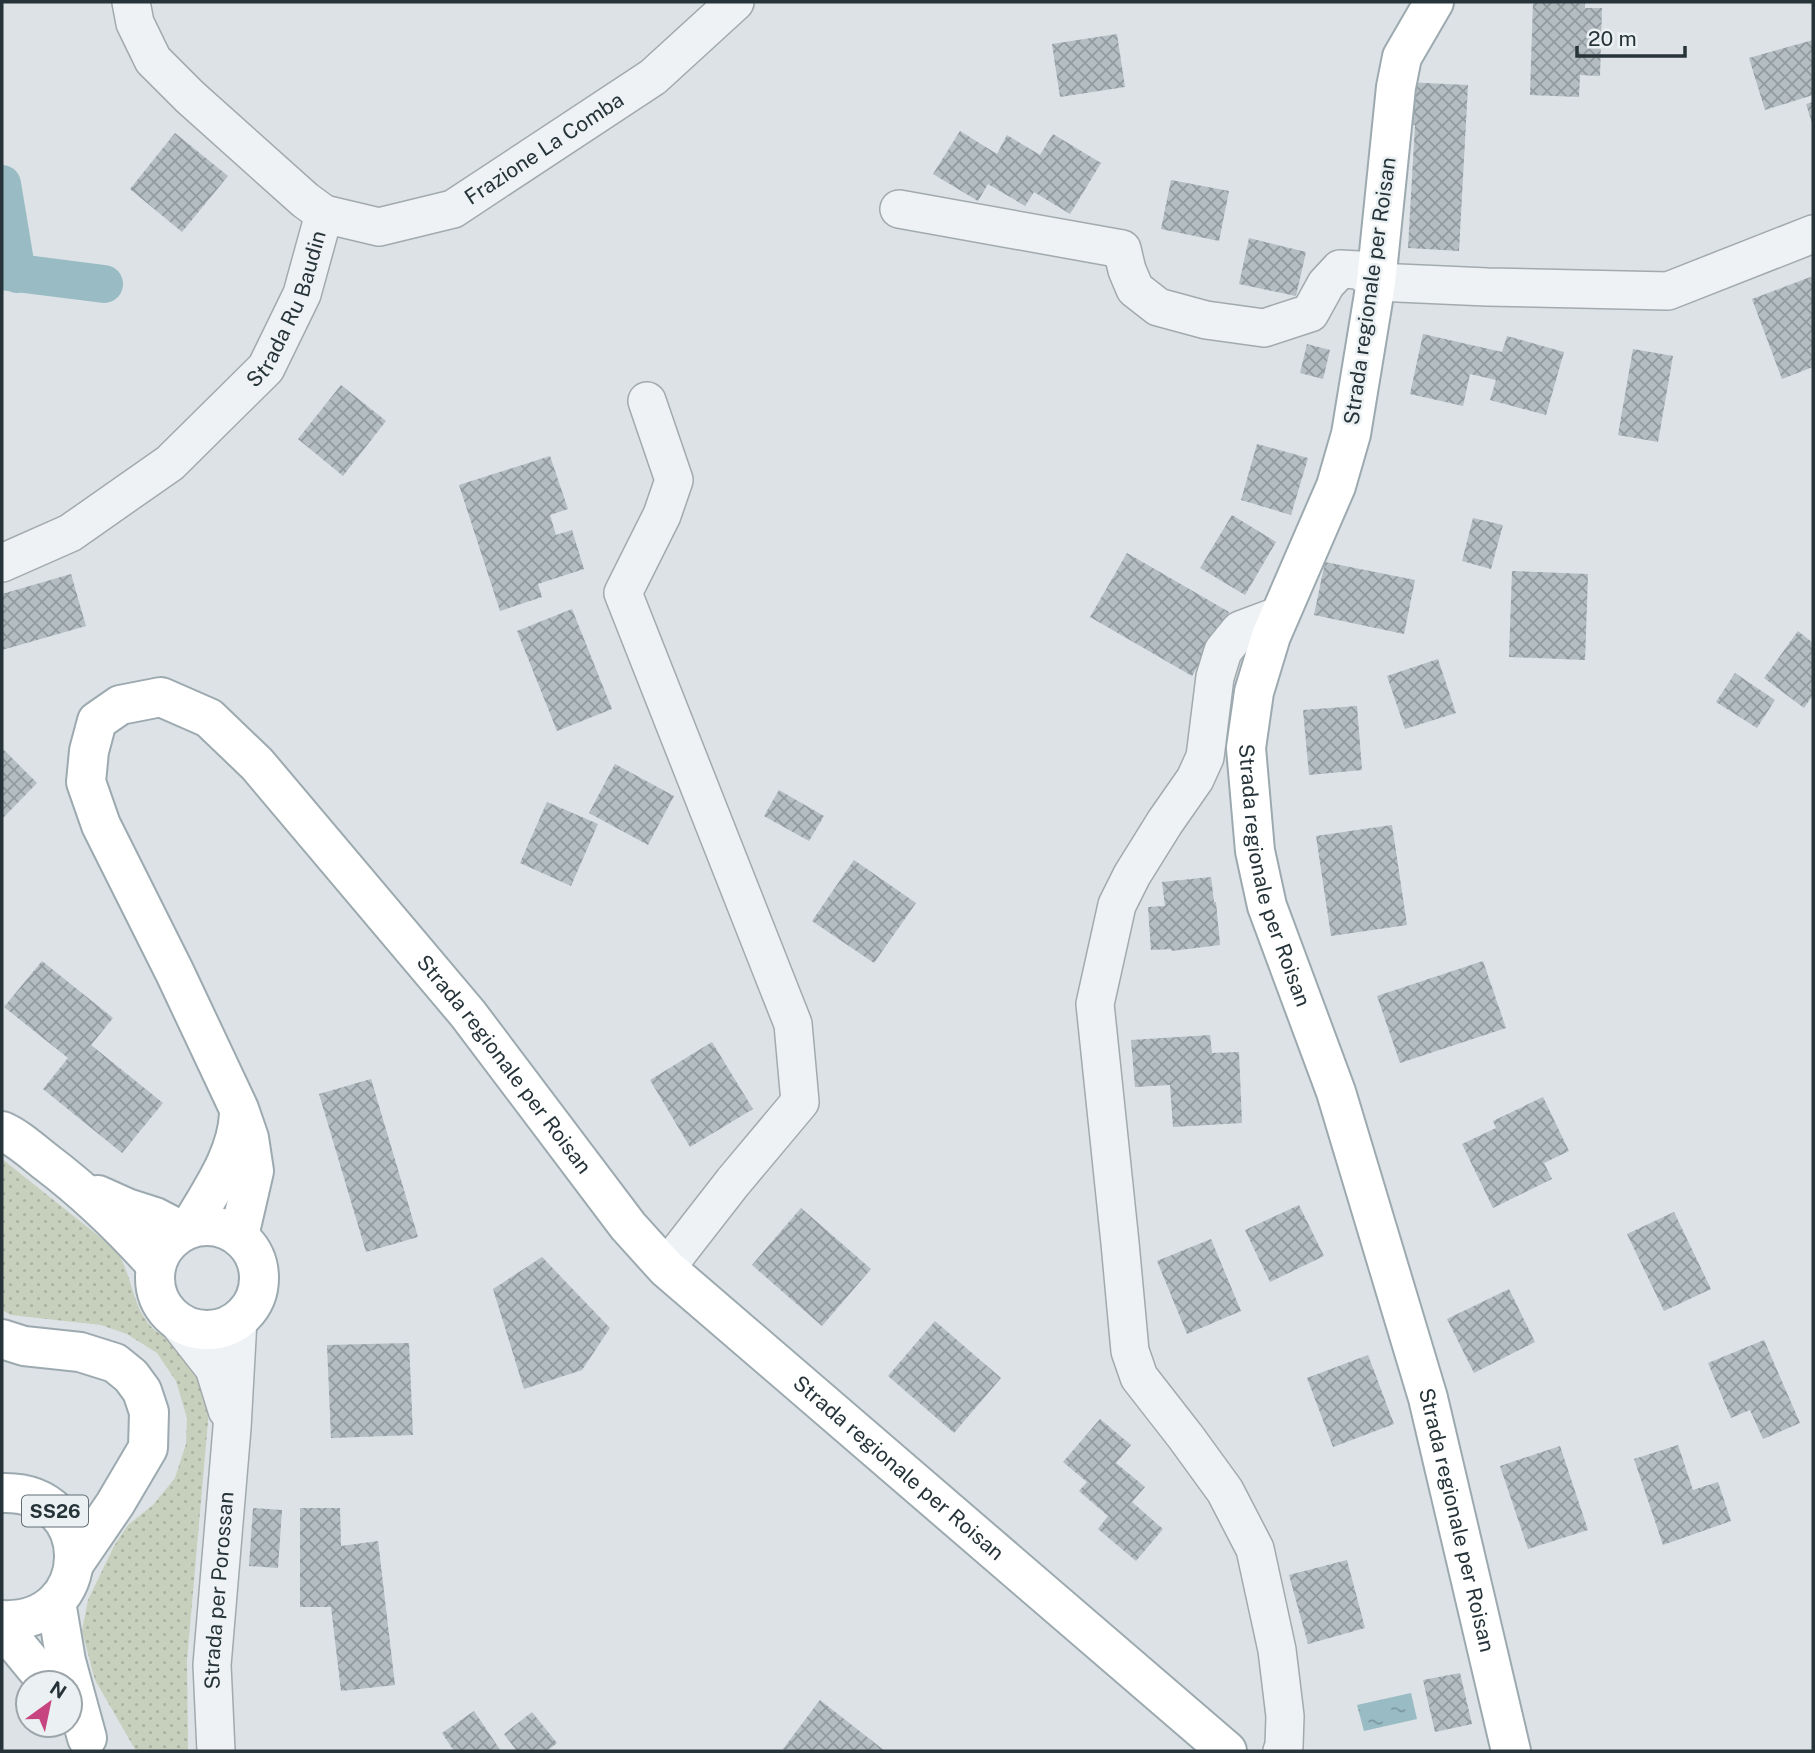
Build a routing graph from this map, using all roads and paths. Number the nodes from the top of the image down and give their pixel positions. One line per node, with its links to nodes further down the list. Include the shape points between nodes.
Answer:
1 (131, 2): 5 (street, Strada Ru Baudin, via 135,23 153,60)
2 (735, 2): 5 (street, Frazione La Comba, via 653,77 453,209 379,227)
3 (1434, 2): 7 (main road, Strada regionale per Roisan, via 1402,57)
4 (899, 209): 7 (street, via 1122,249 1135,289 1158,307 1206,320 1264,328 1310,313 1340,269 1359,270)
5 (324, 214): 9 (street, Strada Ru Baudin, via 302,294 266,368 170,463 70,533)
6 (1813, 234): 7 (street, via 1668,291)
7 (1376, 282): 10 (main road, Strada regionale per Roisan, via 1350,434 1336,486)
8 (648, 401): 17 (street, via 674,480 623,593 793,1024 800,1102)
9 (2, 563)
10 (1280, 615): 32 (street, via 1240,630 1223,650 1205,757 1117,905 1095,1004 1129,1352 1139,1377 1225,1491 1255,1549 1277,1650 1285,1716); 33 (main road, Strada regionale per Roisan, via 1254,692 1246,748 1255,850 1267,906 1336,1092 1428,1398)
11 (239, 1109): 14 (main road, via 225,1166); 15 (main road, Strada regionale per Roisan, via 254,1171); 17 (main road, Strada regionale per Roisan, via 101,825 86,782 97,721 120,705 161,696 209,718 257,765 468,1014 628,1226)
12 (2, 1131): 13 (main road)
13 (80, 1188): 14 (main road); 16 (main road)
14 (186, 1229): 15 (main road, via 216,1226); 16 (main road, via 165,1246)
15 (240, 1236): 18 (main road, via 255,1255 260,1278 254,1302)
16 (156, 1265): 19 (main road, via 155,1287 163,1307)
17 (666, 1268): 31 (main road, Strada regionale per Roisan)
18 (238, 1320): 19 (main road, via 209,1330); 21 (street, Strada per Porossan)
19 (178, 1322): 21 (street, Strada per Porossan, via 214,1368)
20 (2, 1339): 22 (main road, via 80,1352 115,1363 131,1376 149,1412 148,1448)
21 (232, 1428): 30 (street, Strada per Porossan, via 212,1665)
22 (132, 1477): 23 (main road, via 102,1494 73,1501); 24 (main road)
23 (17, 1492): 24 (main road, SS26, via 57,1512 74,1546)
24 (74, 1564): 25 (main road)
25 (56, 1602): 26 (main road, via 33,1617); 29 (main road)
26 (2, 1620)
27 (2, 1627): 28 (main road)
28 (36, 1669)
29 (68, 1669)
30 (216, 1751)
31 (1227, 1751)
32 (1282, 1751)
33 (1511, 1751)

